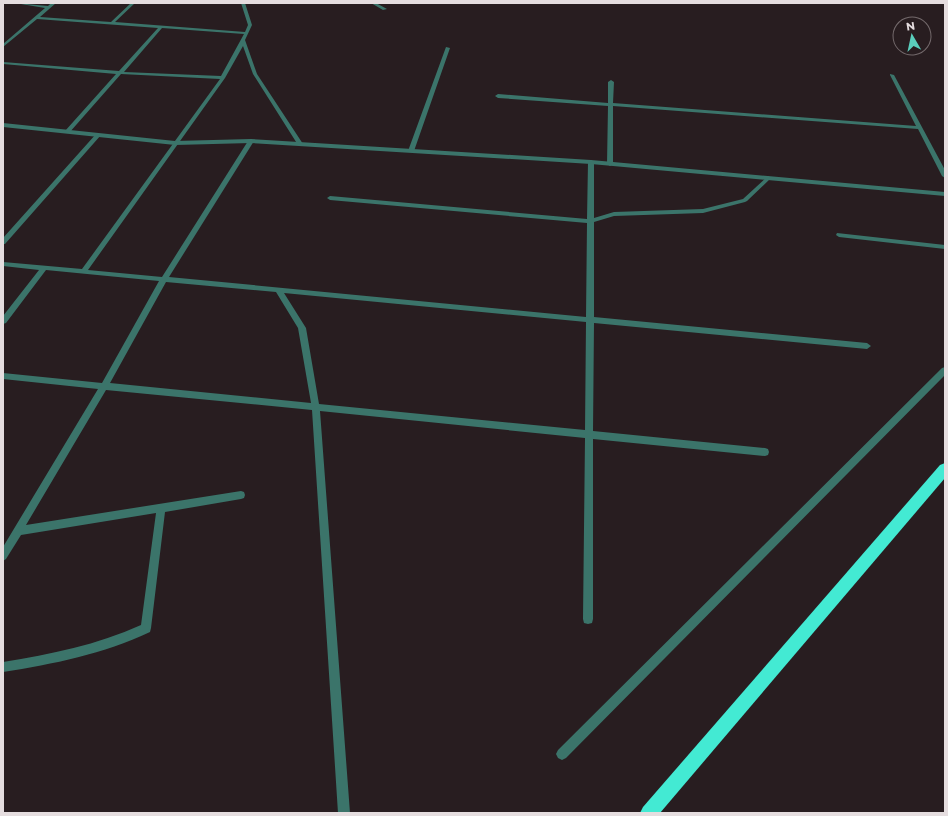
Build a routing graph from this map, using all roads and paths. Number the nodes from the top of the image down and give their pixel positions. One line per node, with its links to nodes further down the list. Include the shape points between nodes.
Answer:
1 (17, 3): 6 (street)
2 (54, 3): 6 (street)
3 (133, 3): 9 (street)
4 (243, 3): 11 (street, via 250,24)
5 (373, 3): 7 (street)
6 (48, 8): 8 (street)
7 (385, 9)
8 (37, 18): 9 (street); 13 (street)
9 (112, 23): 10 (street)
10 (161, 27): 11 (street); 16 (street)
11 (247, 33): 12 (street)
12 (243, 40): 18 (street); 28 (street, via 255,74)
13 (3, 46)
14 (448, 48): 29 (street)
15 (3, 63): 16 (street)
16 (121, 72): 18 (street); 24 (street)
17 (892, 75): 23 (street)
18 (223, 78): 27 (street)
19 (611, 82): 21 (street)
20 (498, 96): 21 (street)
21 (611, 105): 23 (street); 31 (street)
22 (3, 125): 24 (street)
23 (920, 128): 32 (street)
24 (68, 132): 25 (street)
25 (98, 135): 27 (street); 38 (street)
26 (251, 141): 27 (street); 28 (street); 43 (street)
27 (175, 142): 42 (street)
28 (300, 144): 29 (street)
29 (411, 151): 30 (street)
30 (592, 162): 31 (street); 36 (street)
31 (610, 164): 33 (street)
32 (945, 176)
33 (768, 178): 34 (street); 36 (street, via 745,200 703,210 614,214)
34 (945, 194)
35 (330, 198): 36 (street)
36 (591, 221): 45 (street)
37 (839, 235): 39 (street)
38 (3, 242)
39 (945, 247)
40 (3, 264): 41 (street)
41 (44, 268): 42 (street); 46 (street)
42 (83, 272): 43 (street)
43 (164, 279): 44 (street); 50 (street)
44 (278, 290): 45 (street); 51 (street, via 302,328)
45 (590, 319): 47 (street); 52 (street)
46 (3, 321)
47 (867, 346)
48 (945, 370): 61 (street)
49 (3, 376): 50 (street)
50 (104, 386): 51 (street); 57 (street)
51 (316, 408): 52 (street); 62 (street)
52 (589, 435): 53 (street); 59 (street)
53 (765, 452)
54 (945, 469): 63 (highway)
55 (242, 495): 56 (street)
56 (161, 508): 57 (street); 60 (street, via 146,628 125,638 63,658)
57 (18, 531): 58 (street)
58 (3, 556)
59 (588, 619)
60 (3, 667)
61 (562, 754)
62 (344, 813)
63 (649, 813)

